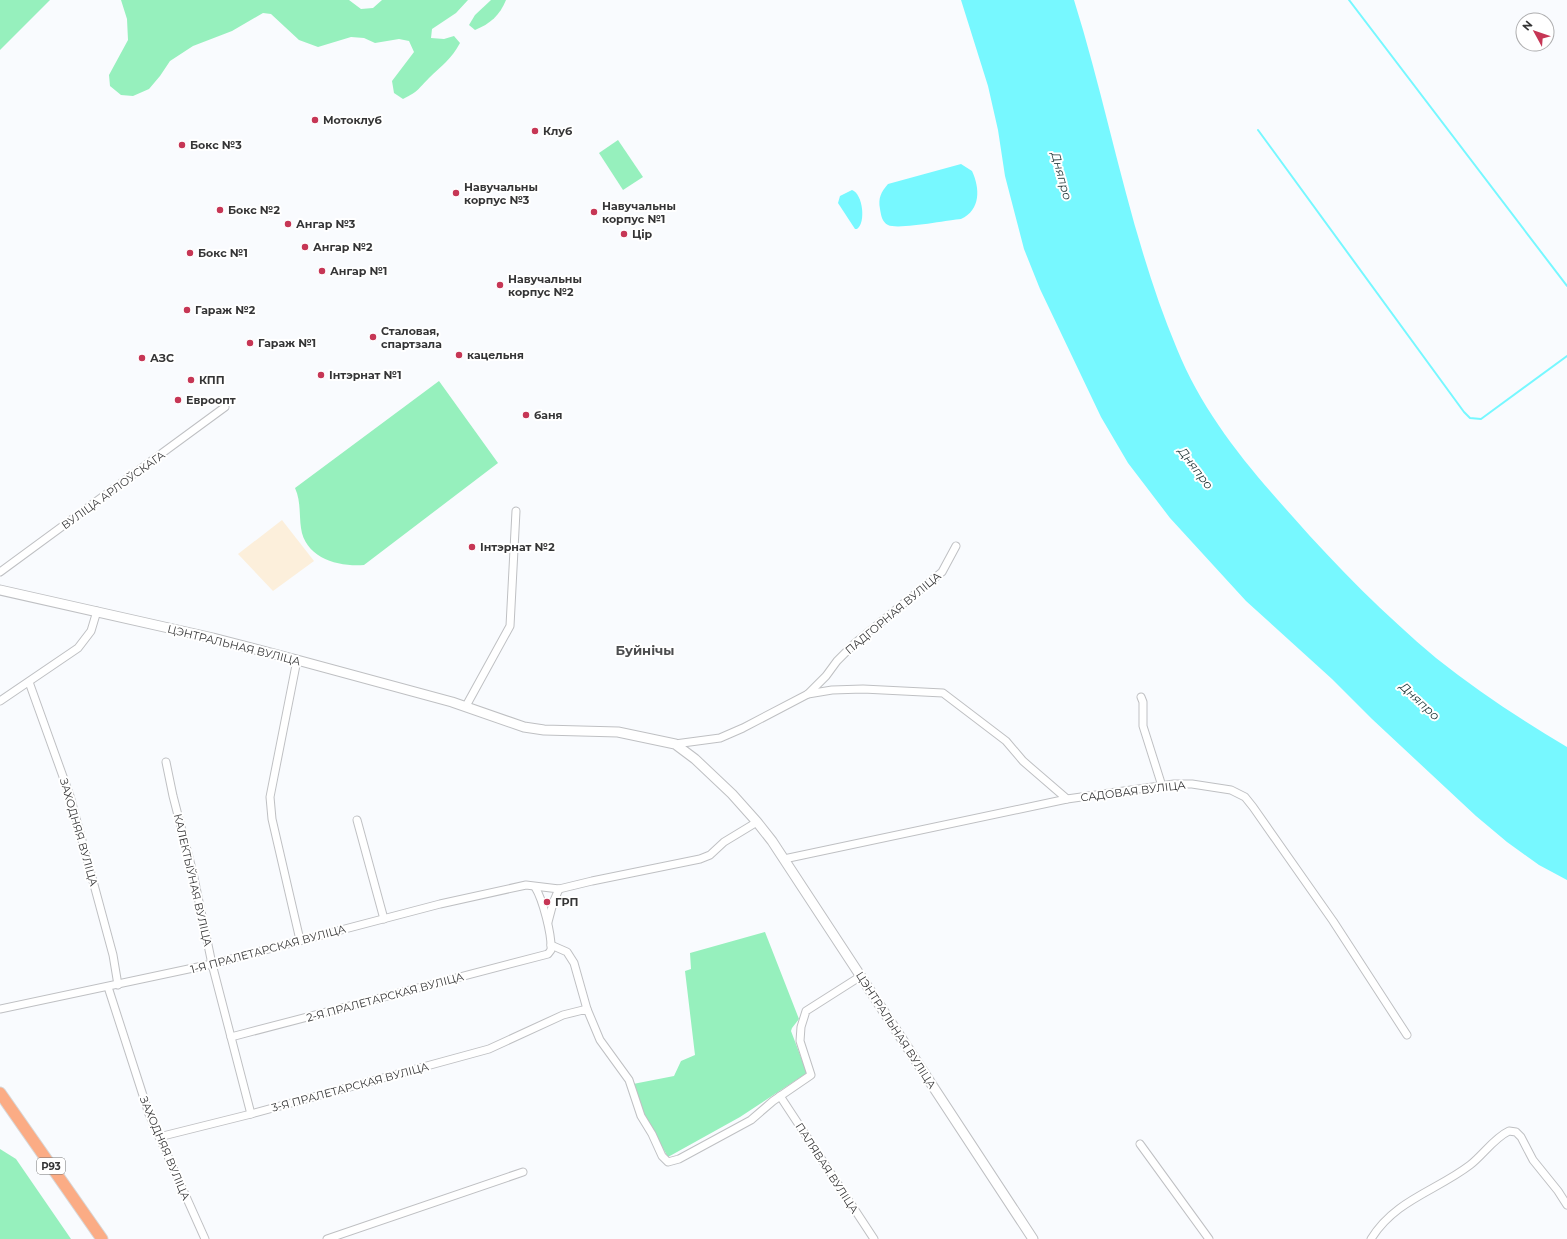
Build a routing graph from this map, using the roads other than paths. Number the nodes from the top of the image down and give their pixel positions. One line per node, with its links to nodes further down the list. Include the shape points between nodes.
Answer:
1 (226, 407): 4 (street, ВУЛІЦА АРЛОЎСКАГА)
2 (516, 511): 12 (street, via 510,626)
3 (956, 546): 9 (street, ПАДГОРНАЯ ВУЛІЦА, via 942,572 854,644)
4 (0, 572)
5 (0, 590): 6 (street, ЦЭНТРАЛЬНАЯ ВУЛІЦА)
6 (97, 612): 7 (street, ЦЭНТРАЛЬНАЯ ВУЛІЦА); 8 (street, via 91,631 78,648)
7 (297, 660): 12 (street, ЦЭНТРАЛЬНАЯ ВУЛІЦА); 24 (street, via 270,798 272,818)
8 (29, 682): 11 (street); 28 (street, ЗАХОДНЯЯ ВУЛІЦА, via 70,796 113,955)
9 (808, 694): 13 (street, ПАДГОРНАЯ ВУЛІЦА, via 720,738); 16 (street, ПАДГОРНАЯ ВУЛІЦА, via 863,689 943,693 1006,742 1023,761)
10 (1141, 697): 15 (street, via 1143,726)
11 (0, 701)
12 (466, 706): 13 (street, ЦЭНТРАЛЬНАЯ ВУЛІЦА, via 524,727 618,732)
13 (675, 744): 18 (street, ЦЭНТРАЛЬНАЯ ВУЛІЦА, via 709,772)
14 (166, 762): 26 (street, КАЛЕКТЫЎНАЯ ВУЛІЦА)
15 (1162, 786): 16 (street, САДОВАЯ ВУЛІЦА); 32 (street, САДОВАЯ ВУЛІЦА, via 1184,784 1231,790 1249,801)
16 (1066, 799): 19 (street, САДОВАЯ ВУЛІЦА)
17 (357, 820): 22 (street)
18 (757, 822): 19 (street, ЦЭНТРАЛЬНАЯ ВУЛІЦА); 21 (street, via 724,842 710,855 700,859)
19 (784, 859): 27 (street, ЦЭНТРАЛЬНАЯ ВУЛІЦА)
20 (535, 887): 21 (street); 22 (street, 1-Я ПРАЛЕТАРСКАЯ ВУЛІЦА, via 526,885); 23 (street)
21 (559, 890): 23 (street, via 549,914)
22 (384, 919): 24 (street, 1-Я ПРАЛЕТАРСКАЯ ВУЛІЦА)
23 (547, 927): 25 (street)
24 (300, 940): 26 (street, 1-Я ПРАЛЕТАРСКАЯ ВУЛІЦА)
25 (551, 945): 31 (street, via 567,952 574,963); 33 (street, 2-Я ПРАЛЕТАРСКАЯ ВУЛІЦА, via 548,954 538,957)
26 (212, 964): 28 (street, 1-Я ПРАЛЕТАРСКАЯ ВУЛІЦА); 33 (street, КАЛЕКТЫЎНАЯ ВУЛІЦА)
27 (861, 976): 35 (street, via 806,1011 800,1041 811,1075); 45 (street, ЦЭНТРАЛЬНАЯ ВУЛІЦА)
28 (118, 985): 29 (street, 1-Я ПРАЛЕТАРСКАЯ ВУЛІЦА)
29 (108, 987): 30 (street, 1-Я ПРАЛЕТАРСКАЯ ВУЛІЦА); 37 (street, ЗАХОДНЯЯ ВУЛІЦА, via 147,1108)
30 (0, 1009)
31 (587, 1009): 35 (street, via 600,1040 629,1080 641,1116 662,1156 668,1162 679,1159 751,1120); 36 (street, 3-Я ПРАЛЕТАРСКАЯ ВУЛІЦА, via 538,1025 489,1049)
32 (1407, 1035)
33 (231, 1037): 36 (street, КАЛЕКТЫЎНАЯ ВУЛІЦА)
34 (0, 1093): 41 (main road, Р93)
35 (780, 1096): 44 (street, ПАЛЯВАЯ ВУЛІЦА)
36 (251, 1114): 37 (street, 3-Я ПРАЛЕТАРСКАЯ ВУЛІЦА)
37 (159, 1137): 42 (street, ЗАХОДНЯЯ ВУЛІЦА)
38 (1140, 1144): 46 (street)
39 (523, 1172): 43 (street)
40 (1567, 1205): 47 (street, via 1533,1160 1521,1137 1516,1132 1509,1131 1470,1165 1393,1213 1382,1222)
41 (102, 1239)
42 (205, 1239)
43 (327, 1239)
44 (874, 1239)
45 (1033, 1239)
46 (1209, 1239)
47 (1371, 1239)

